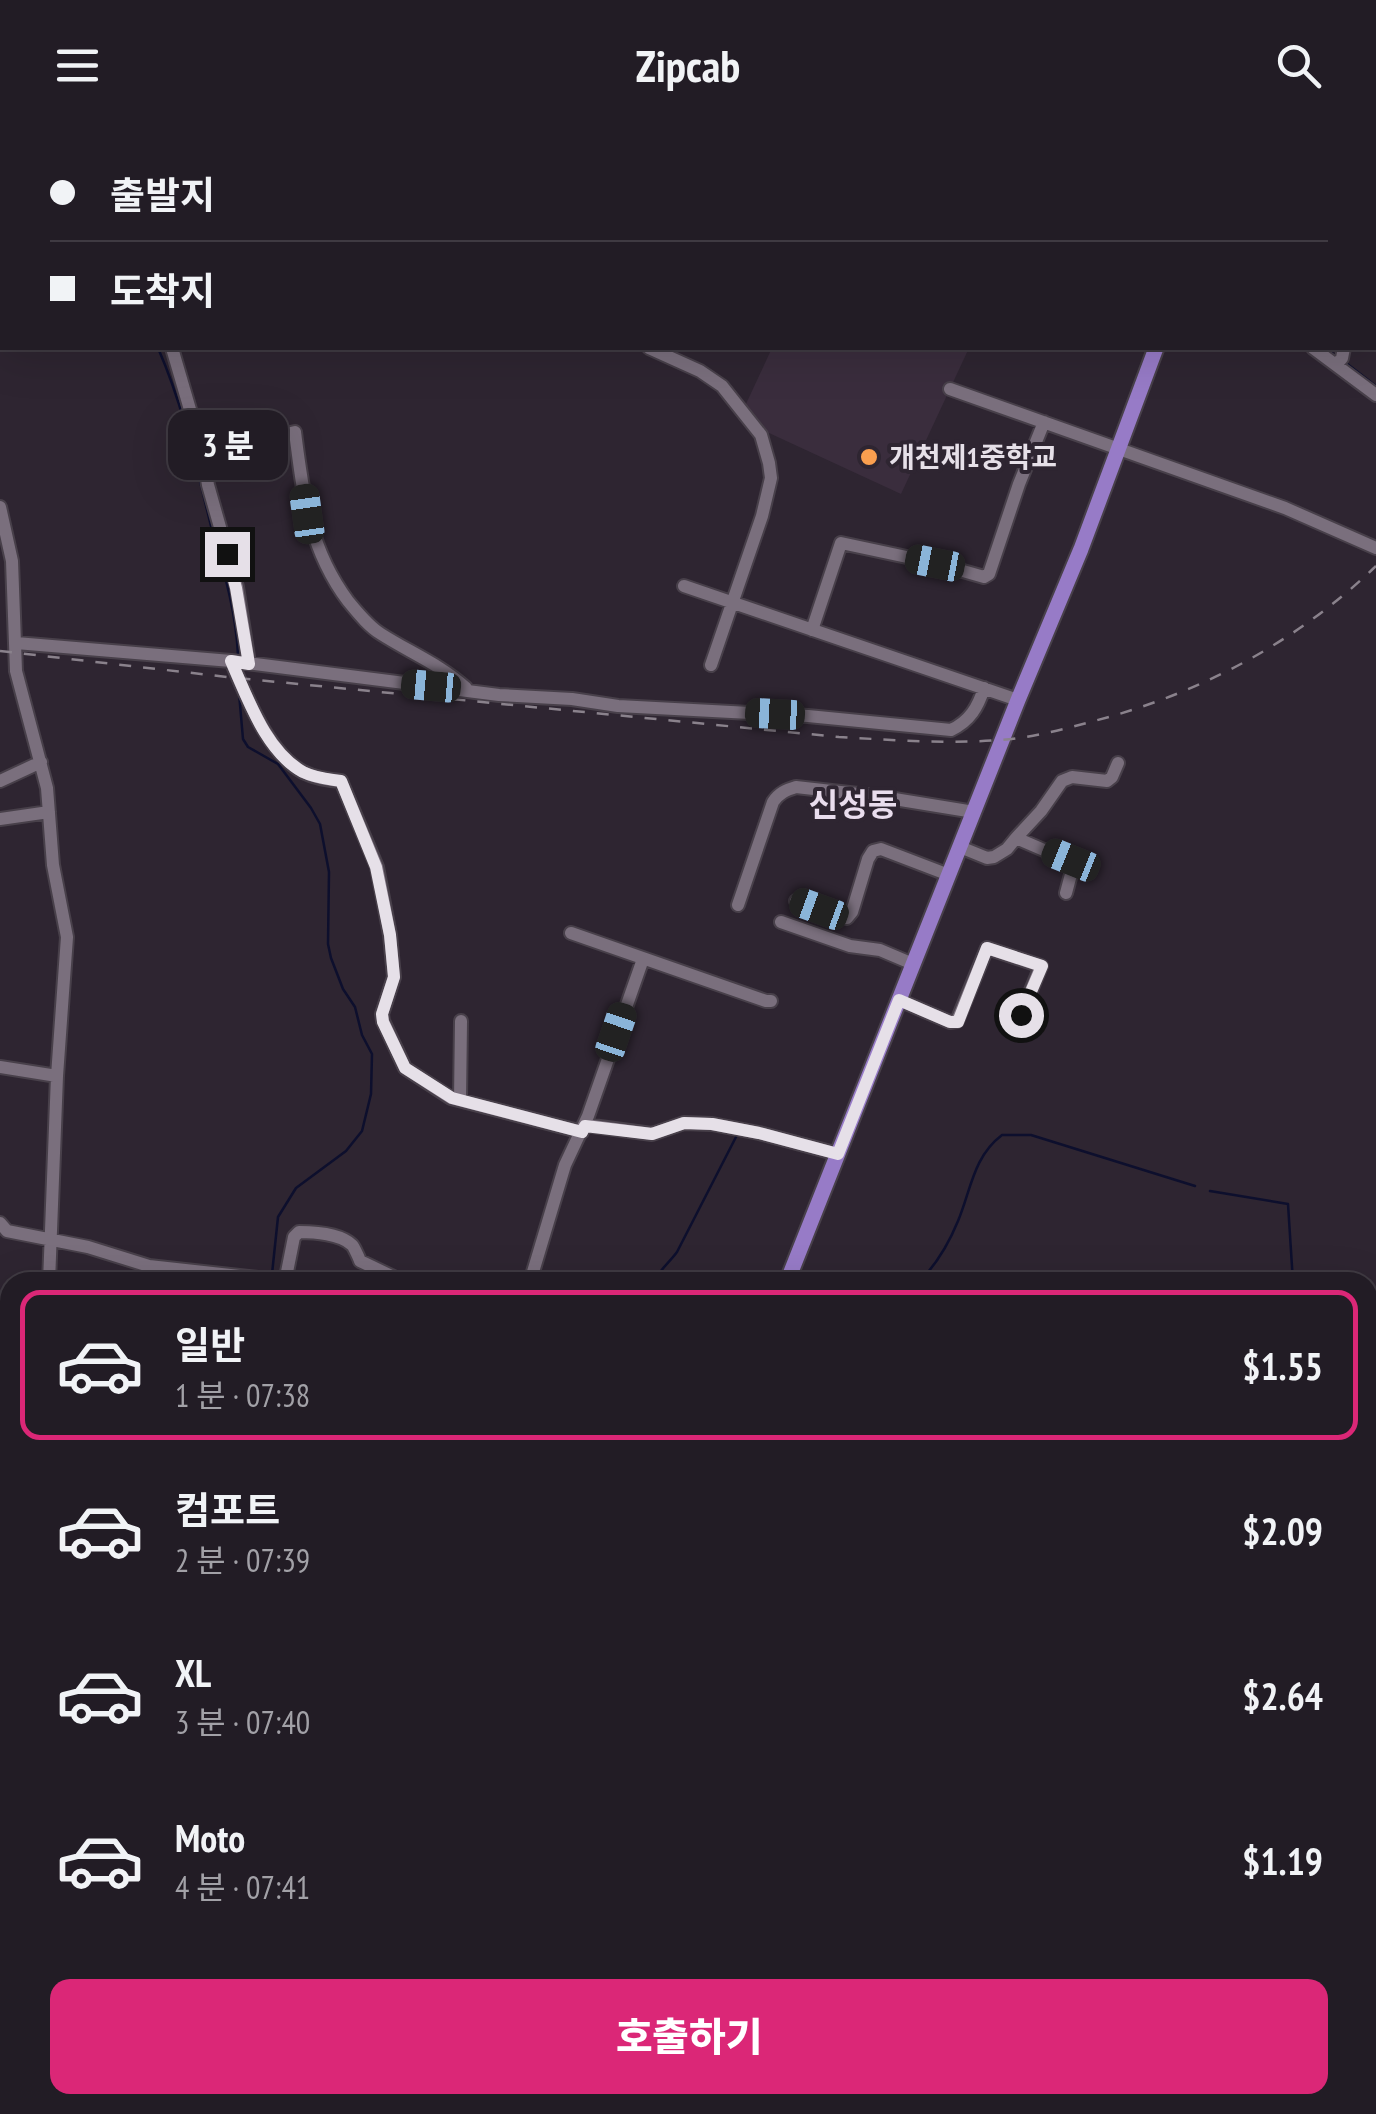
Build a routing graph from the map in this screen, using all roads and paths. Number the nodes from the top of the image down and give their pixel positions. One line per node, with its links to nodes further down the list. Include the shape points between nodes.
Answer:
1 (173, 350): 9 (street)
2 (653, 350): 13 (street, via 714,378 766,447 769,490)
3 (1155, 350): 8 (main road)
4 (1341, 357): 6 (street)
5 (950, 389): 7 (street)
6 (1376, 395)
7 (1044, 422): 8 (street); 14 (street, via 989,574 842,544)
8 (1120, 449): 11 (street); 23 (main road)
9 (202, 454): 18 (street); 22 (street, via 294,432 312,536 344,595 379,633)
10 (0, 507): 15 (street, via 12,561)
11 (1376, 548)
12 (684, 586): 13 (street)
13 (732, 603): 14 (street); 19 (street)
14 (812, 630): 21 (street)
15 (16, 643): 16 (street); 20 (street)
16 (231, 661): 18 (street); 46 (street, via 260,723 288,761 312,776 341,781 376,867 390,935 394,977 383,1022 405,1068)
17 (0, 663): 20 (street)
18 (249, 664): 22 (street)
19 (712, 665)
20 (16, 670): 24 (street)
21 (984, 688): 22 (street, via 969,718 952,730); 23 (street)
22 (468, 690)
23 (1018, 700): 28 (main road)
24 (41, 762): 26 (street); 27 (street)
25 (1118, 763): 30 (street, via 1107,782 1062,781)
26 (0, 781)
27 (49, 812): 29 (street); 45 (street, via 67,937)
28 (974, 812): 31 (main road); 35 (street, via 796,787 782,792)
29 (0, 819)
30 (1016, 838): 31 (street, via 994,858); 33 (street, via 1074,863)
31 (960, 847): 32 (main road)
32 (949, 874): 34 (street, via 881,849 868,859 847,918); 39 (main road)
33 (1066, 892)
34 (796, 901)
35 (738, 905)
36 (781, 922): 39 (street)
37 (571, 932): 38 (street)
38 (643, 959): 41 (street); 47 (street)
39 (913, 964): 40 (main road)
40 (899, 1000): 42 (street, via 958,1022 987,948 1042,966); 48 (main road)
41 (771, 1001)
42 (1021, 1015)
43 (461, 1020): 46 (street)
44 (0, 1067): 45 (street)
45 (58, 1076): 50 (street)
46 (460, 1100): 47 (street)
47 (583, 1129): 48 (street, via 652,1134 684,1123 712,1124); 55 (street)
48 (838, 1154): 56 (main road)
49 (0, 1224): 50 (street)
50 (51, 1241): 51 (street); 52 (street)
51 (49, 1272)
52 (200, 1272)
53 (288, 1272): 54 (street, via 299,1232 349,1243 360,1261)
54 (383, 1272)
55 (533, 1272)
56 (791, 1272)

